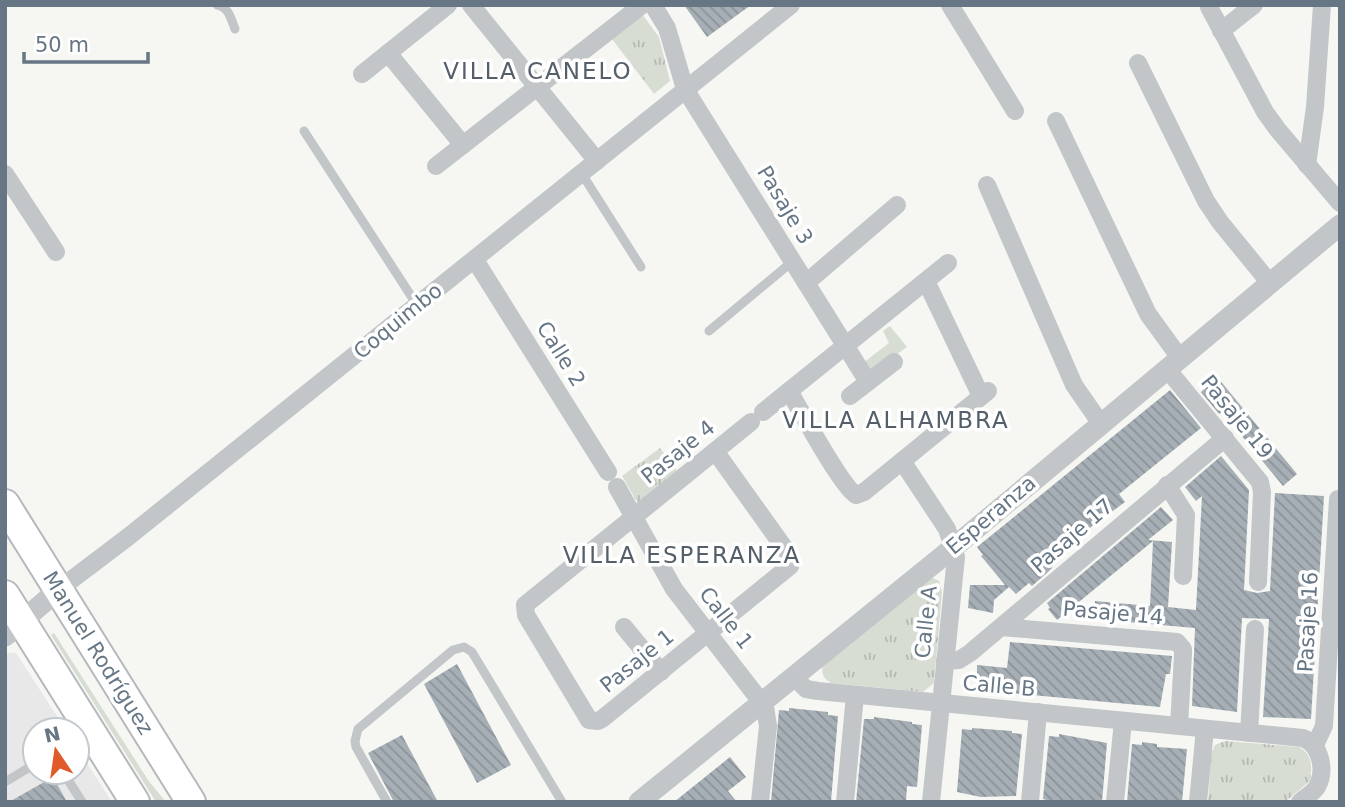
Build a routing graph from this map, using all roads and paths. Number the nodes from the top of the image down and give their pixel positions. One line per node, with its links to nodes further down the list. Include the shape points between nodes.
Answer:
1 (217, 5): 11 (lane, via 228,11)
2 (448, 5): 13 (street)
3 (471, 5): 16 (street)
4 (642, 5): 16 (street)
5 (653, 5): 17 (street, Pasaje 3, via 667,28)
6 (791, 5): 17 (street, Coquimbo)
7 (950, 5): 18 (street)
8 (1254, 5): 12 (street)
9 (1322, 5): 23 (street)
10 (1209, 7): 12 (street)
11 (235, 29)
12 (1221, 31): 23 (street, via 1265,112)
13 (388, 53): 15 (street); 21 (street)
14 (1138, 63): 37 (street, via 1206,201)
15 (362, 74)
16 (537, 87): 21 (street); 22 (street)
17 (685, 89): 22 (street, Coquimbo); 33 (street, Pasaje 3)
18 (1015, 111)
19 (1056, 121): 43 (street, Pasaje 19)
20 (304, 131): 39 (lane)
21 (463, 145): 24 (street)
22 (597, 161): 26 (street, Coquimbo)
23 (1307, 165): 28 (street)
24 (436, 166)
25 (5, 174): 31 (street)
26 (582, 174): 32 (street, Coquimbo); 35 (lane)
27 (987, 185): 47 (street, via 1074,385)
28 (1340, 203)
29 (897, 205): 38 (street)
30 (1340, 225): 37 (street, Esperanza)
31 (56, 252)
32 (475, 260): 39 (street, Coquimbo); 51 (street, Calle 2)
33 (793, 261): 38 (street, Pasaje 3); 40 (lane)
34 (948, 263): 36 (street)
35 (640, 267)
36 (926, 281): 41 (street); 50 (street, via 985,393)
37 (1269, 282): 43 (street, Esperanza)
38 (806, 283): 41 (street, Pasaje 3)
39 (417, 305): 58 (street, Coquimbo, via 128,537)
40 (709, 331)
41 (845, 346): 44 (street, Pasaje 3); 45 (street)
42 (894, 362): 44 (street)
43 (1174, 363): 47 (street, Esperanza); 48 (street, Pasaje 19)
44 (868, 382): 46 (street)
45 (789, 391): 49 (street, Pasaje 4); 50 (street, via 856,495)
46 (850, 396)
47 (1101, 424): 56 (street, Esperanza)
48 (1225, 438): 52 (street, Pasaje 17); 59 (street, Pasaje 19, via 1261,486)
49 (715, 451): 55 (street, Pasaje 4); 65 (street, Pasaje 1, via 791,561)
50 (902, 461): 56 (street, Calle A)
51 (612, 480): 55 (street, Calle 1)
52 (1167, 485): 57 (street, via 1186,515); 61 (street, Pasaje 17)
53 (1338, 499): 77 (street, Pasaje 16, via 1324,726)
54 (5, 504): 58 (main road, Manuel Rodríguez)
55 (632, 518): 65 (street, Calle 1, via 670,583); 67 (street, Pasaje 1, via 524,608 586,717 593,721 602,719)
56 (954, 547): 66 (street, Calle A); 68 (street, Esperanza)
57 (1184, 576)
58 (47, 581): 64 (street, Coquimbo); 83 (main road, Manuel Rodríguez)
59 (1258, 582)
60 (5, 595): 64 (main road)
61 (1001, 626): 66 (street, Pasaje 17, via 959,660); 74 (street, Pasaje 14, via 1177,642 1183,649)
62 (624, 627): 67 (street)
63 (1255, 629): 76 (street)
64 (23, 631): 82 (main road)
65 (708, 634): 67 (street, Pasaje 1); 70 (street, Calle 1)
66 (945, 661): 71 (street, Calle A)
67 (661, 672)
68 (794, 677): 69 (street, Calle B, via 806,689); 70 (street, Esperanza)
69 (855, 695): 71 (street, Calle B); 88 (street)
70 (762, 702): 86 (street, Esperanza); 87 (street, via 768,719)
71 (940, 703): 72 (street, Calle B); 89 (street, Calle A)
72 (1038, 712): 73 (street, Calle B); 90 (street)
73 (1124, 721): 74 (street, Calle B); 91 (street)
74 (1179, 726): 75 (street, Calle B)
75 (1205, 729): 76 (street, Calle B); 92 (street)
76 (1249, 733): 77 (street, Calle B, via 1303,738)
77 (1315, 745): 93 (street, via 1320,757 1319,783)
78 (21, 772): 79 (lane)
79 (5, 782)
80 (72, 786): 81 (lane)
81 (82, 802)
82 (135, 802)
83 (191, 802)
84 (387, 802): 85 (lane, via 356,747 358,729 453,650 464,647 472,652)
85 (562, 802)
86 (639, 802)
87 (760, 802)
88 (845, 802)
89 (931, 802)
90 (1030, 802)
91 (1115, 802)
92 (1198, 802)
93 (1300, 802)

